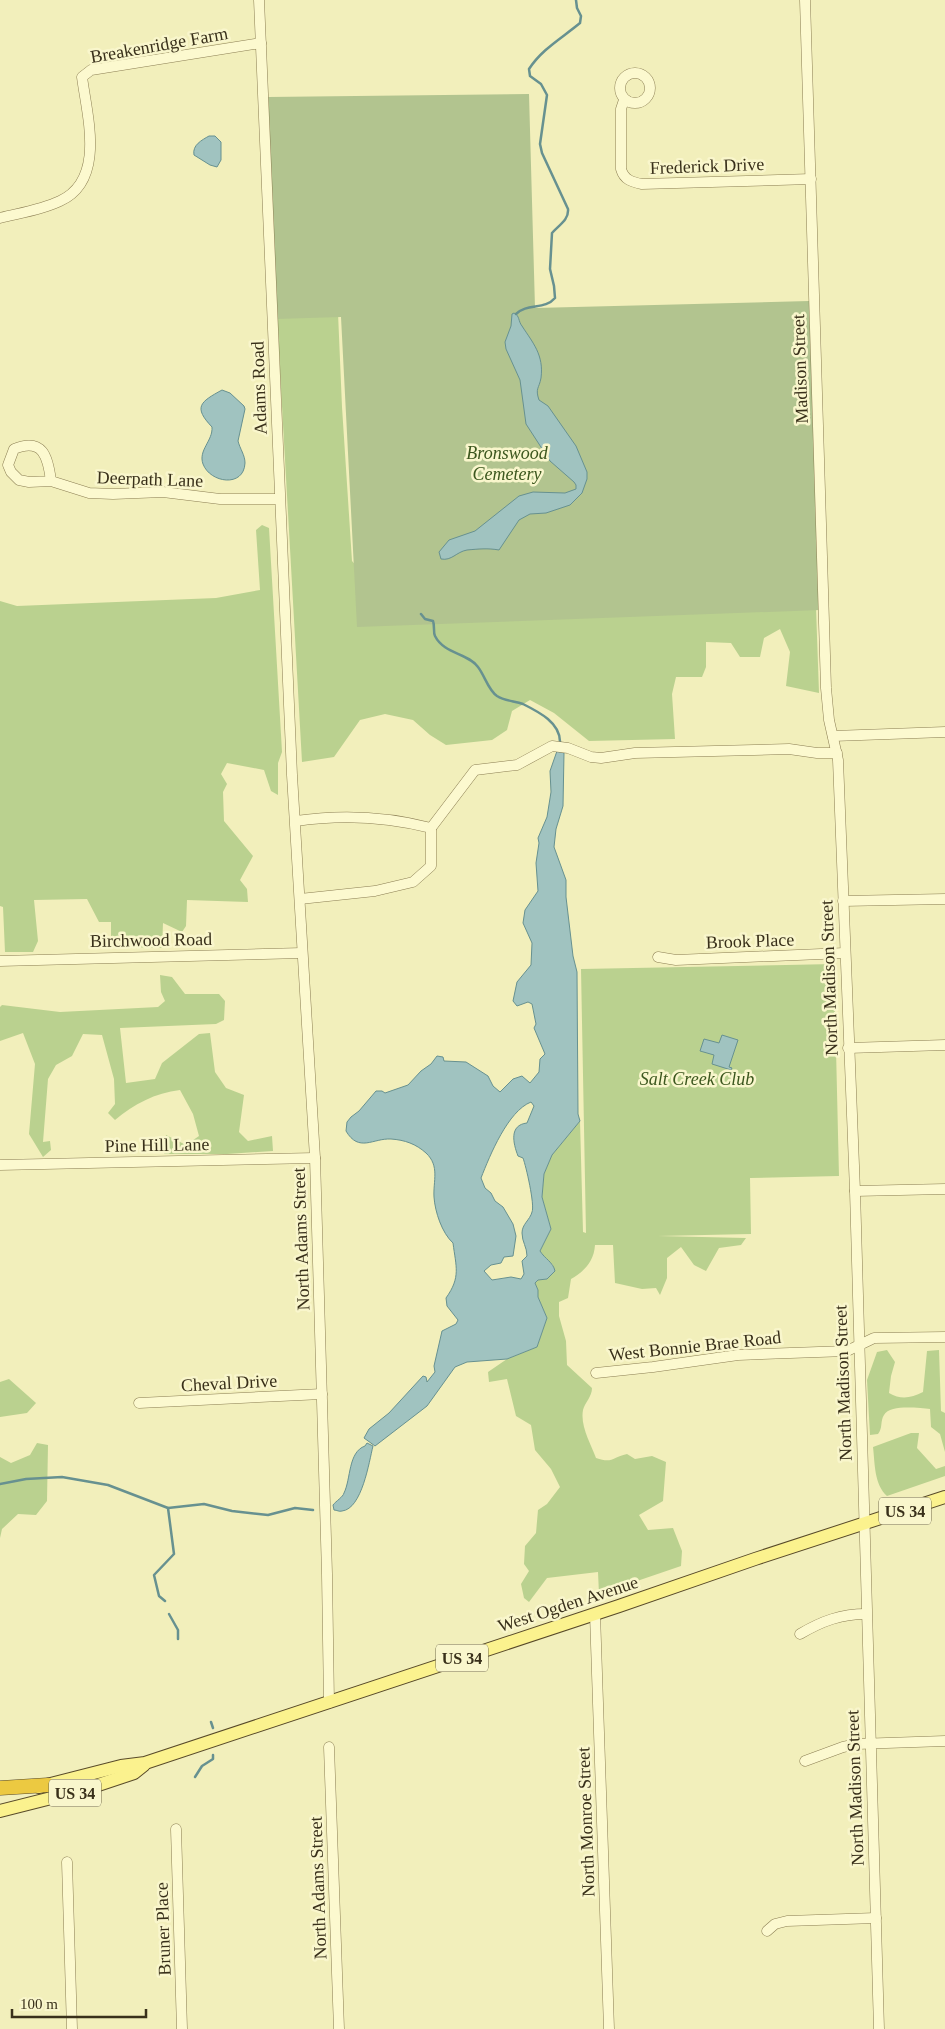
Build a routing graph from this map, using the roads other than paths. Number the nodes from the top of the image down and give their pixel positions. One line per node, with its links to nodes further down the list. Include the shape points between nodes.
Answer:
1 (259, 0): 3 (street, Adams Road)
2 (805, 0): 5 (street, Madison Street)
3 (261, 43): 6 (street, Breakenridge Farm, via 91,70 82,77 90,160 81,181 62,200); 8 (street, Adams Road)
4 (624, 100): 5 (street, Frederick Drive, via 621,109 621,169 630,181 642,184)
5 (811, 179): 10 (street, Madison Street, via 826,688)
6 (0, 218)
7 (51, 481): 7 (street, Deerpath Lane, via 19,480 8,465 14,449 25,444 40,449 46,457); 8 (street, Deerpath Lane, via 89,493 163,492 220,499)
8 (280, 500): 12 (street, Adams Road)
9 (945, 732): 10 (street)
10 (833, 736): 11 (street, North Madison Street)
11 (837, 753): 14 (street, via 817,754 789,749 635,753 601,758 552,746 517,765 475,770); 17 (street, North Madison Street)
12 (292, 775): 13 (street, North Adams Street)
13 (296, 821): 14 (street, via 351,817 399,820); 15 (street, North Adams Street)
14 (431, 828): 15 (street, via 431,866 413,882 375,891)
15 (300, 899): 18 (street, North Adams Street)
16 (945, 899): 17 (street)
17 (843, 901): 19 (street, North Madison Street)
18 (302, 953): 21 (street, Birchwood Road); 24 (street, North Adams Street)
19 (844, 953): 20 (street, Brook Place); 23 (street, North Madison Street)
20 (658, 958)
21 (0, 960)
22 (945, 1045): 23 (street)
23 (848, 1048): 27 (street, North Madison Street)
24 (315, 1158): 25 (street, Pine Hill Lane); 31 (street, North Adams Street)
25 (0, 1165)
26 (945, 1189): 27 (street)
27 (855, 1191): 29 (street, North Madison Street)
28 (945, 1336): 29 (street, West Bonnie Brae Road, via 874,1338)
29 (858, 1346): 30 (street, West Bonnie Brae Road, via 847,1351 738,1355); 34 (street, North Madison Street)
30 (596, 1373)
31 (322, 1394): 32 (street, Cheval Drive); 38 (street, North Adams Street)
32 (139, 1403)
33 (945, 1498): 34 (main road, West Ogden Avenue / US 34)
34 (865, 1524): 35 (main road, West Ogden Avenue / US 34); 36 (street, North Madison Street)
35 (595, 1614): 38 (main road, West Ogden Avenue / US 34); 55 (street, North Monroe Street)
36 (866, 1614): 37 (street, via 820,1622); 40 (street, North Madison Street)
37 (800, 1634)
38 (328, 1703): 43 (main road, West Ogden Avenue / US 34)
39 (945, 1741): 40 (street)
40 (870, 1743): 42 (street, via 843,1747); 50 (street, North Madison Street)
41 (328, 1746): 54 (street, North Adams Street)
42 (805, 1761)
43 (145, 1763): 44 (main road, West Ogden Avenue / US 34); 47 (main road, West Ogden Avenue / US 34, via 134,1773 83,1790)
44 (48, 1785): 45 (highway); 46 (main road, West Ogden Avenue / US 34)
45 (0, 1788)
46 (0, 1795)
47 (0, 1811)
48 (176, 1829): 53 (street, Bruner Place)
49 (67, 1862): 52 (street)
50 (876, 1918): 51 (street, via 787,1921 775,1924); 56 (street, North Madison Street)
51 (767, 1931)
52 (72, 2029)
53 (182, 2029)
54 (339, 2029)
55 (609, 2029)
56 (879, 2029)

